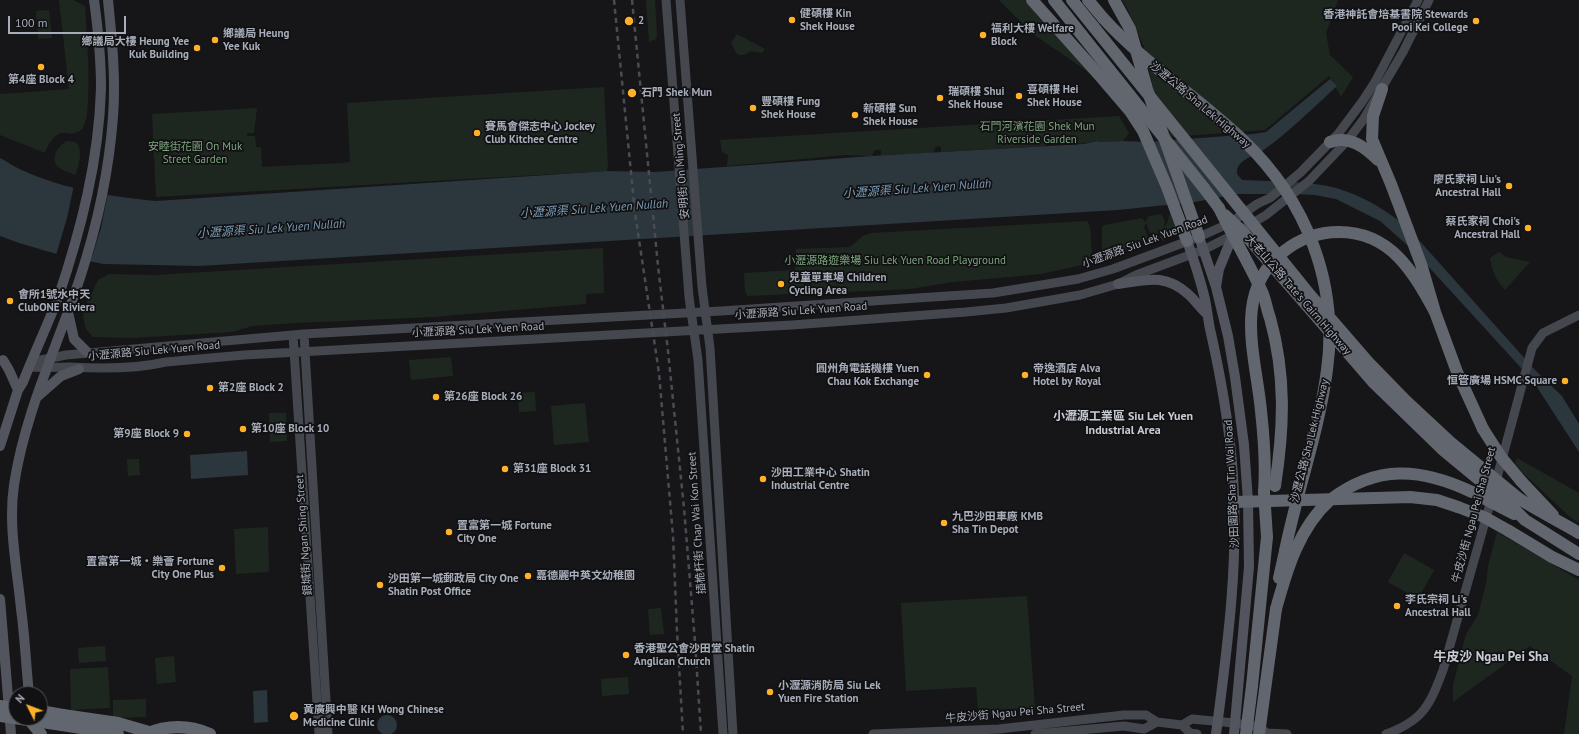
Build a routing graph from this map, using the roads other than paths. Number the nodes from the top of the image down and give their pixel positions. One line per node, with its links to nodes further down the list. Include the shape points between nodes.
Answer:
1 (94, 0): 39 (main road, via 101,88 90,181 68,268)
2 (108, 0): 24 (main road, via 112,40 113,118 104,183 82,270)
3 (666, 0): 26 (street, 安明街 On Ming Street)
4 (680, 0): 25 (street, 安明街 On Ming Street)
5 (1032, 0): 19 (highway, via 1119,97 1143,132)
6 (1054, 0): 16 (highway, 大老山公路 Tate's Cairn Highway, bridge)
7 (1072, 0): 48 (highway, 大老山公路 Tate's Cairn Highway, bridge, via 1305,289 1368,362 1450,442 1518,498)
8 (1088, 0): 54 (highway, 沙瀝公路 Sha Lek Highway, bridge, via 1147,60 1229,128 1268,166 1299,211 1321,267 1329,311 1327,370 1316,426 1287,539 1278,582)
9 (1114, 0): 18 (highway, bridge, via 1130,28 1162,132)
10 (1418, 0): 14 (street, 小瀝源路 Siu Lek Yuen Road, via 1369,92)
11 (1429, 0): 12 (street, 小瀝源路 Siu Lek Yuen Road)
12 (1382, 89): 13 (street, 小瀝源路 Siu Lek Yuen Road); 15 (highway, via 1371,129)
13 (1348, 140): 14 (highway, via 1341,139); 15 (highway, via 1366,149); 17 (street, 小瀝源路 Siu Lek Yuen Road, via 1309,181 1266,215)
14 (1326, 146): 18 (street, 小瀝源路 Siu Lek Yuen Road, via 1270,198 1230,223)
15 (1381, 162): 27 (highway, via 1423,270)
16 (1219, 208): 47 (highway, 大老山公路 Tate's Cairn Highway, bridge, via 1374,383 1442,449); 50 (highway, 沙瀝公路 Sha Lek Highway, bridge, via 1263,295 1278,353 1282,429)
17 (1233, 235): 20 (street, 小瀝源路 Siu Lek Yuen Road); 23 (main road, via 1219,269)
18 (1199, 237): 19 (street, 小瀝源路 Siu Lek Yuen Road); 20 (main road, 沙田圍路 Sha Tin Wai Road)
19 (1187, 241): 21 (main road, 沙田圍路 Sha Tin Wai Road); 25 (street, 小瀝源路 Siu Lek Yuen Road, via 1113,269 1078,279 1004,291)
20 (1203, 250): 21 (street, 小瀝源路 Siu Lek Yuen Road); 23 (main road, 沙田圍路 Sha Tin Wai Road)
21 (1192, 255): 22 (street, 小瀝源路 Siu Lek Yuen Road); 28 (main road, 沙田圍路 Sha Tin Wai Road)
22 (1118, 284): 28 (main road, via 1156,279 1171,283 1190,296); 30 (street, 小瀝源路 Siu Lek Yuen Road, via 1080,295 1006,308)
23 (1216, 287): 45 (main road, 沙田圍路 Sha Tin Wai Road, via 1236,377)
24 (68, 311): 36 (main road, via 74,339); 37 (main road)
25 (705, 311): 26 (street, 小瀝源路 Siu Lek Yuen Road); 30 (street, 安明街 On Ming Street)
26 (691, 312): 31 (street, 插桅杆街 Chap Wai Kon Street); 32 (street, 小瀝源路 Siu Lek Yuen Road)
27 (1435, 312): 48 (highway, bridge, via 1462,385 1494,448); 50 (highway, bridge, via 1408,267 1384,245 1369,238 1338,232 1322,234 1286,249 1269,266 1255,293 1250,328 1264,444)
28 (1207, 314): 46 (main road, 沙田圍路 Sha Tin Wai Road, via 1222,380)
29 (1579, 315): 81 (street, 牛皮沙街 Ngau Pei Sha Street, via 1543,333 1532,348 1437,687 1428,706 1416,719)
30 (708, 329): 31 (street, 小瀝源路 Siu Lek Yuen Road); 72 (street, 插桅杆街 Chap Wai Kon Street)
31 (694, 330): 35 (street, 小瀝源路 Siu Lek Yuen Road); 71 (street, 插桅杆街 Chap Wai Kon Street)
32 (304, 334): 33 (street, 小瀝源路 Siu Lek Yuen Road); 35 (street, 銀城街 Ngan Shing Street)
33 (293, 335): 34 (street, 銀城街 Ngan Shing Street); 36 (street, 小瀝源路 Siu Lek Yuen Road)
34 (294, 352): 35 (street, 小瀝源路 Siu Lek Yuen Road); 41 (street, 小瀝源路 Siu Lek Yuen Road); 69 (street, 銀城街 Ngan Shing Street)
35 (304, 352): 70 (street, 銀城街 Ngan Shing Street)
36 (88, 353): 37 (street, 小瀝源路 Siu Lek Yuen Road)
37 (50, 357): 39 (street, 小瀝源路 Siu Lek Yuen Road); 40 (main road)
38 (3, 360): 42 (main road)
39 (30, 364): 40 (street, 小瀝源路 Siu Lek Yuen Road); 42 (main road)
40 (46, 368): 41 (street, 小瀝源路 Siu Lek Yuen Road); 43 (main road)
41 (79, 369): 43 (main road, via 61,376)
42 (18, 390): 44 (main road)
43 (36, 398): 55 (main road, via 20,450 12,514)
44 (0, 446)
45 (1248, 501): 46 (highway); 52 (highway, bridge, via 1410,497 1437,500 1484,517); 60 (main road, 沙田圍路 Sha Tin Wai Road, via 1248,572)
46 (1234, 502): 59 (main road, 沙田圍路 Sha Tin Wai Road, via 1231,614)
47 (1514, 512): 51 (highway); 54 (highway, bridge, via 1431,476 1394,474 1362,481 1330,500 1308,526 1295,552)
48 (1556, 519): 49 (highway, 大老山公路 Tate's Cairn Highway)
49 (1579, 533)
50 (1267, 537): 78 (highway, 沙瀝公路 Sha Lek Highway, bridge)
51 (1579, 554)
52 (1579, 570)
53 (0, 599): 63 (main road)
54 (1276, 609): 79 (highway, 沙瀝公路 Sha Lek Highway, bridge)
55 (28, 686)
56 (48, 713): 67 (highway, bridge, via 118,723)
57 (0, 716): 65 (highway, bridge)
58 (1157, 722): 61 (street, 牛皮沙街 Ngau Pei Sha Street); 73 (street, 牛皮沙街 Ngau Pei Sha Street, via 1146,715 1124,715 999,729); 74 (street, 牛皮沙街 Ngau Pei Sha Street, via 1144,729 1124,726)
59 (1218, 722): 60 (street, 牛皮沙街 Ngau Pei Sha Street); 61 (street, 牛皮沙街 Ngau Pei Sha Street, via 1192,719); 76 (main road, 沙田圍路 Sha Tin Wai Road)
60 (1234, 724): 77 (main road, 沙田圍路 Sha Tin Wai Road); 79 (street, 牛皮沙街 Ngau Pei Sha Street, via 1258,727)
61 (1182, 725): 75 (street, 牛皮沙街 Ngau Pei Sha Street, via 1190,734)
62 (32, 726): 64 (highway)
63 (11, 734)
64 (41, 734)
65 (118, 734)
66 (146, 734): 68 (highway, via 162,728 178,727 194,728)
67 (156, 734)
68 (210, 734)
69 (319, 734)
70 (328, 734)
71 (723, 734)
72 (733, 734)
73 (873, 734)
74 (1035, 734)
75 (1197, 734)
76 (1216, 734)
77 (1234, 734)
78 (1246, 734)
79 (1262, 734): 80 (street, 牛皮沙街 Ngau Pei Sha Street)
80 (1287, 734)
81 (1386, 734)

